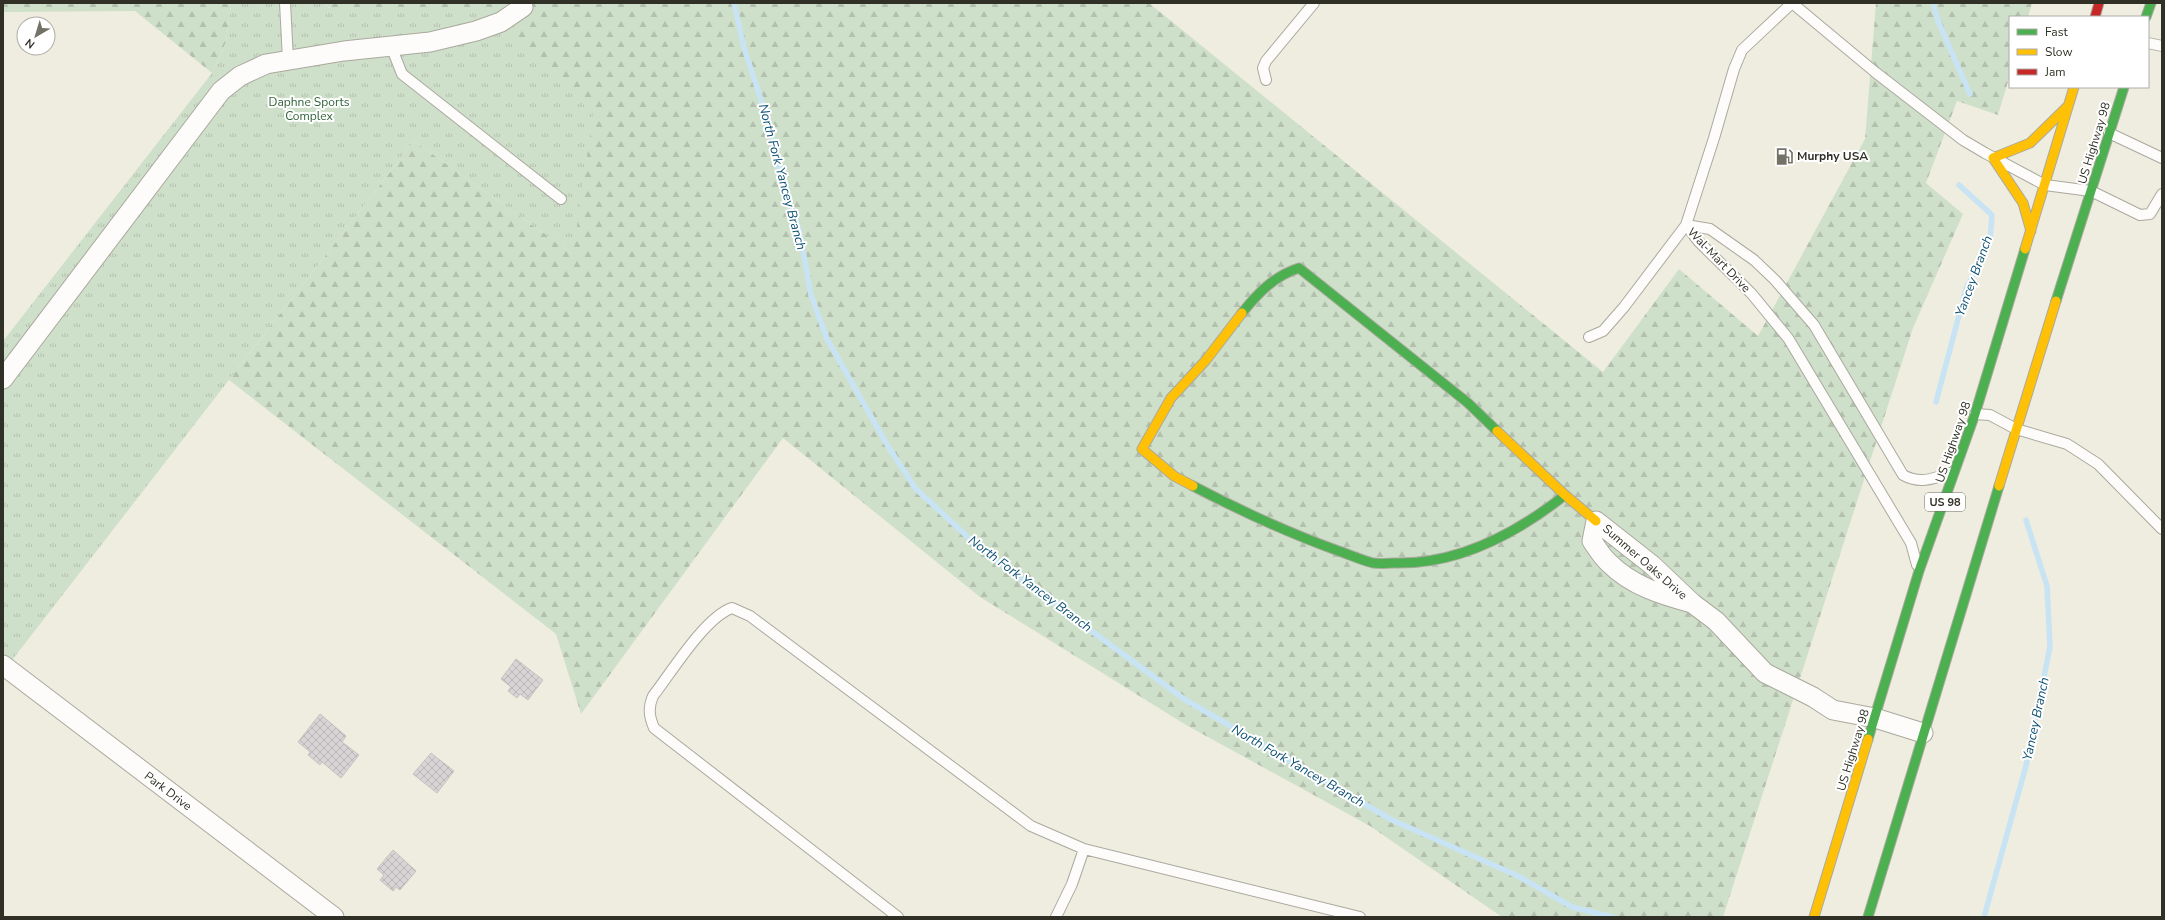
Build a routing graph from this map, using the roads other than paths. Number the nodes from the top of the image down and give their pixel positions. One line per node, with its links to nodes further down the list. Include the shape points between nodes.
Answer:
1 (284, 3): 12 (lane)
2 (1314, 3): 13 (lane, via 1266,61 1263,68)
3 (1792, 3): 18 (lane, via 1963,140); 24 (lane, via 1742,50 1729,84)
4 (2099, 3): 7 (main road)
5 (2150, 3): 8 (main road)
6 (523, 7): 10 (street, via 501,22 476,31 430,42)
7 (2095, 16)
8 (2146, 16)
9 (2149, 42): 11 (lane)
10 (391, 46): 12 (street); 23 (lane, via 402,74)
11 (2162, 46)
12 (288, 60): 27 (street, via 266,64 240,76 221,91)
13 (1266, 80)
14 (2074, 88): 16 (main road, US Highway 98 / US 98)
15 (2124, 88): 17 (main road, US Highway 98)
16 (2068, 106): 18 (main road, via 2030,144); 20 (main road, US Highway 98 / US 98)
17 (2110, 134): 19 (lane); 21 (main road, US Highway 98)
18 (1993, 158): 20 (lane); 25 (main road, via 2023,203)
19 (2162, 158)
20 (2045, 185): 21 (lane); 25 (main road, US Highway 98 / US 98)
21 (2092, 191): 22 (lane, via 2140,214 2150,214); 29 (main road, US Highway 98)
22 (2162, 194)
23 (561, 199)
24 (1686, 225): 26 (lane, via 1624,307 1603,331); 30 (lane, Wal-Mart Drive, via 1710,230 1754,260 1775,280 1814,325 1903,475 1914,481 1932,479); 34 (lane, Wal-Mart Drive, via 1751,293 1788,338 1911,543)
25 (2031, 231): 28 (main road, US Highway 98 / US 98)
26 (1589, 337)
27 (3, 379)
28 (1975, 414): 29 (lane, via 1990,415); 30 (main road, US Highway 98 / US 98)
29 (2016, 429): 33 (lane, via 2067,444 2098,464); 38 (main road, US Highway 98)
30 (1957, 470): 34 (main road, US Highway 98 / US 98)
31 (1565, 495): 31 (main road, via 1468,404 1299,268 1289,269 1278,276 1255,297 1207,360 1171,399 1142,449 1174,476 1247,514 1305,539 1374,563 1417,564 1470,550 1508,534 1541,514); 32 (main road)
32 (1596, 521): 35 (street, Summer Oaks Drive, via 1652,565); 35 (street, Summer Oaks Drive, via 1592,541 1608,563 1627,578 1656,593)
33 (2162, 529)
34 (1919, 571): 37 (main road, US Highway 98 / US 98)
35 (1692, 603): 37 (street, Summer Oaks Drive, via 1716,620 1765,673 1814,697 1833,710)
36 (3, 665): 40 (street, Park Drive)
37 (1875, 718): 38 (street, Summer Oaks Drive); 44 (main road, US Highway 98 / US 98)
38 (1923, 733): 45 (main road, US Highway 98)
39 (1084, 848): 41 (lane, via 1031,826 750,616 732,608 722,611 703,631 653,696 649,706 649,717 654,728); 42 (lane, via 1070,889); 43 (lane)
40 (334, 917)
41 (898, 917)
42 (1056, 917)
43 (1360, 917)
44 (1814, 917)
45 (1868, 917)

